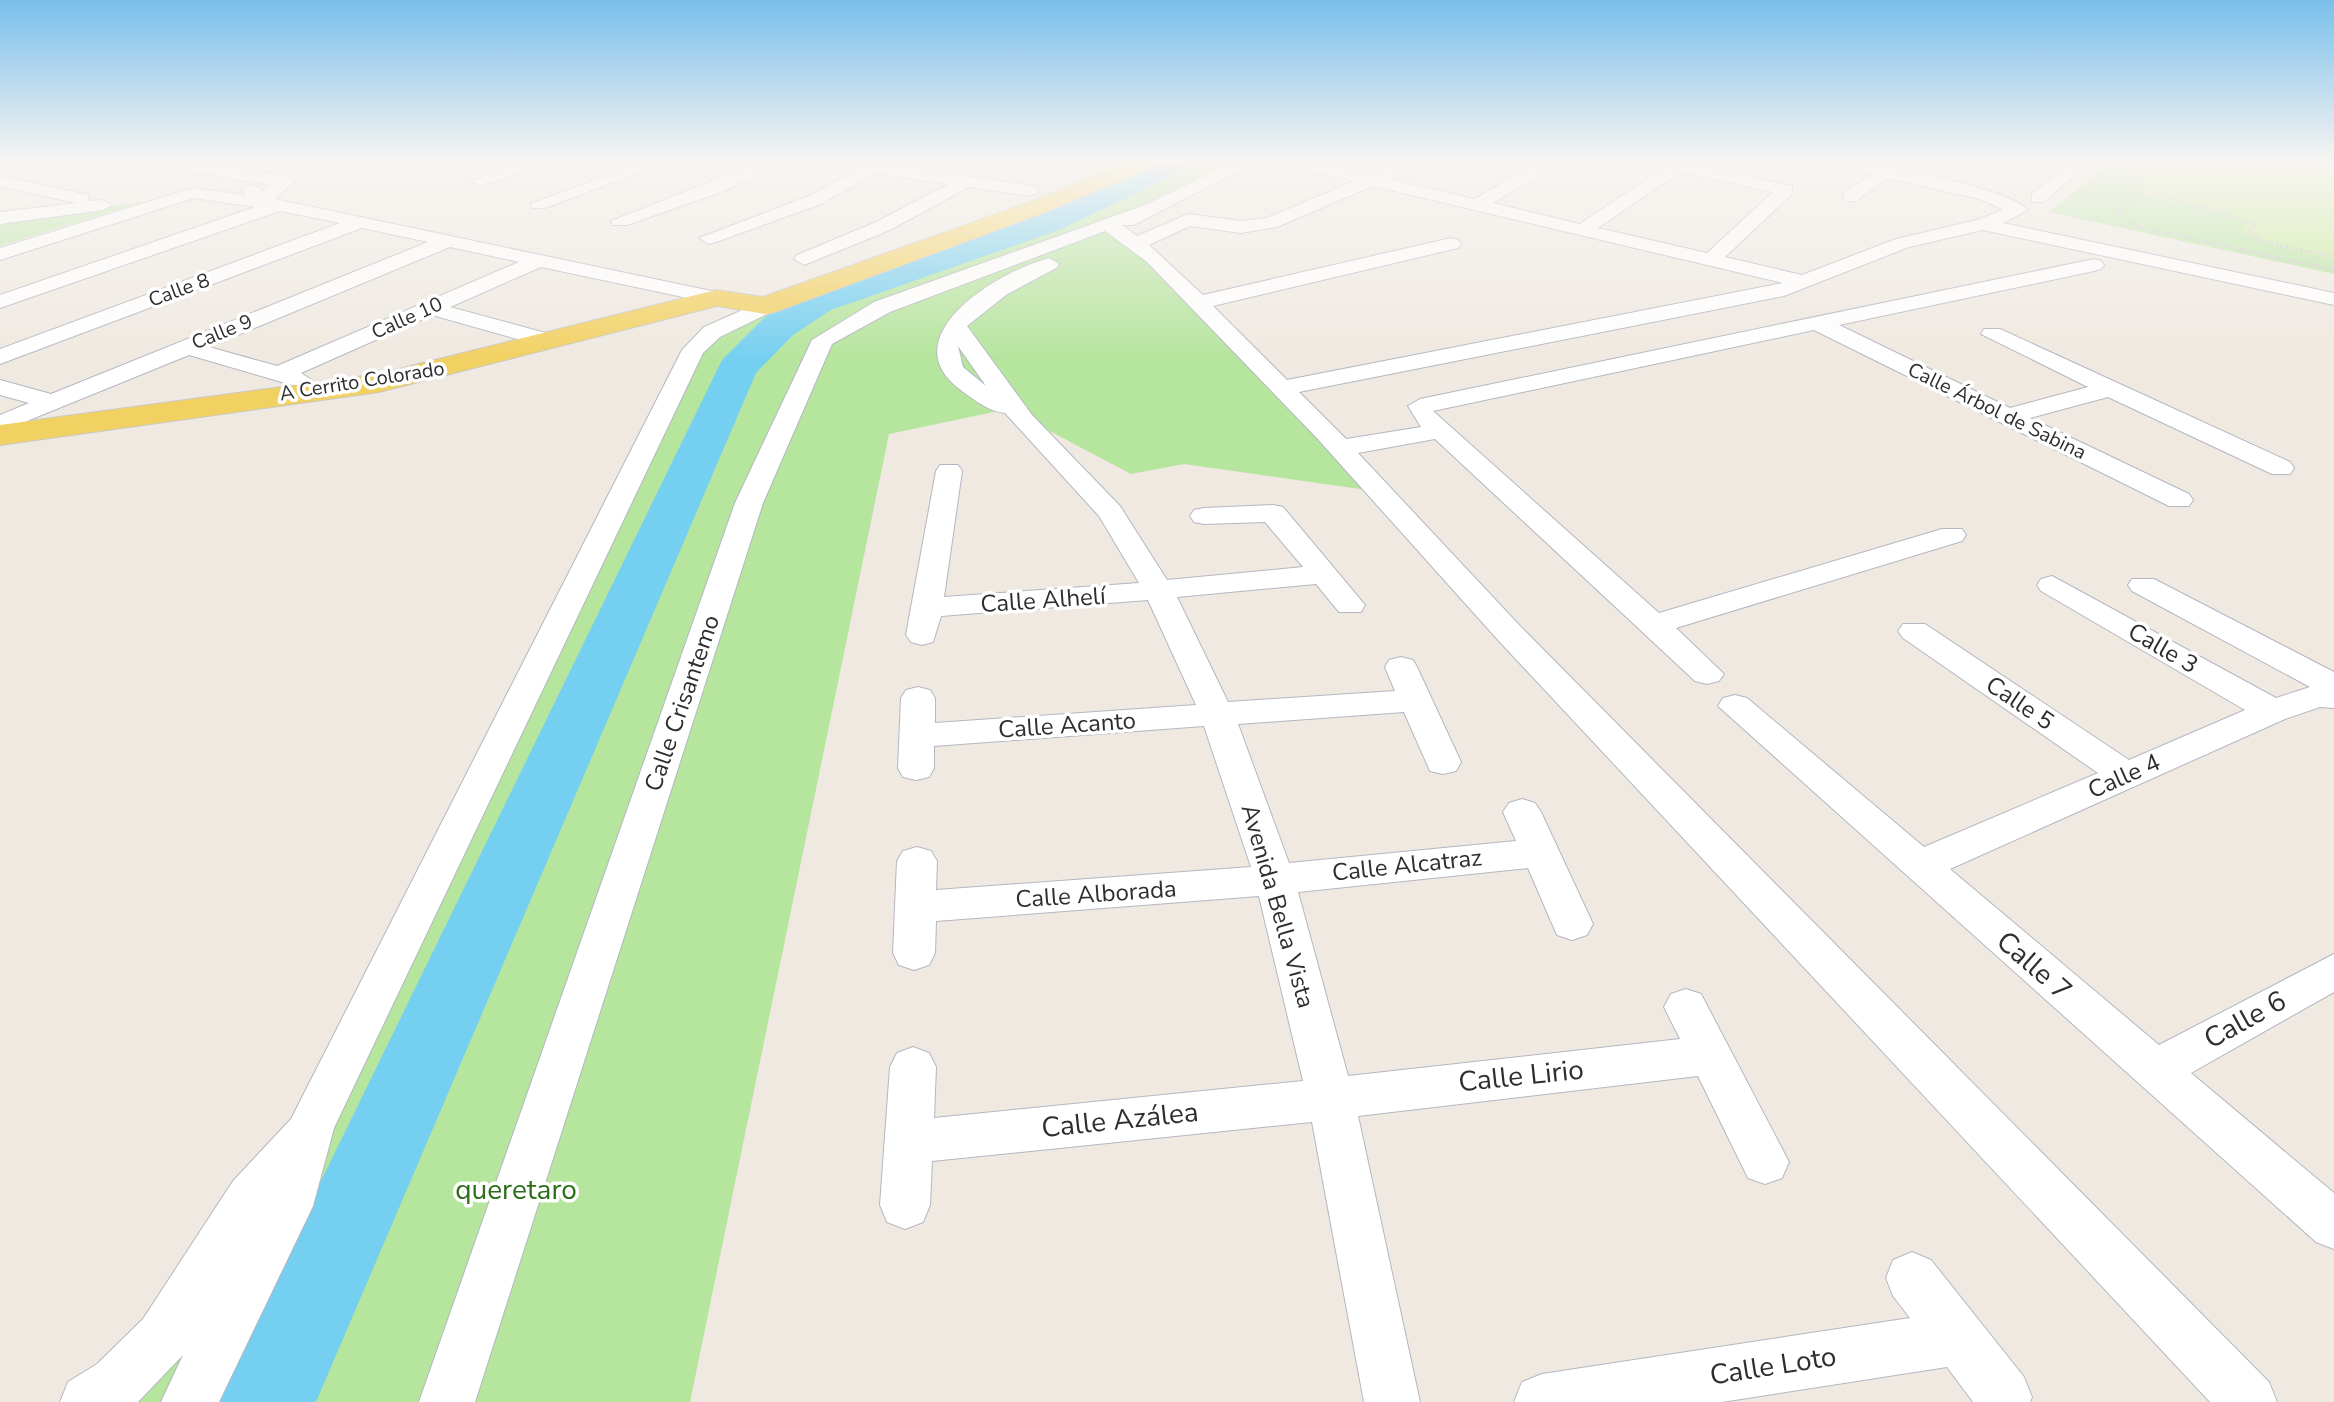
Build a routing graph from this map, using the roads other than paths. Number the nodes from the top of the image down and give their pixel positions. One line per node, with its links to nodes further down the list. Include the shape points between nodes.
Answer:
1 (81, 228): 19 (street)
2 (201, 228): 27 (street)
3 (344, 228): 35 (street, Calle 8)
4 (384, 228): 17 (street)
5 (736, 228): 16 (street)
6 (877, 228): 20 (street)
7 (978, 228): 29 (main road)
8 (1119, 228): 95 (street, Calle Crisantemo, via 848,323 823,340 749,503)
9 (1121, 228): 56 (street, Avenida Bella Vista, via 980,300 956,327 948,343 948,362 958,376 1023,420 1110,512)
10 (1128, 228): 28 (street)
11 (1576, 228): 15 (street)
12 (1745, 228): 21 (street)
13 (1964, 228): 24 (street, via 1903,243)
14 (2004, 228): 26 (street)
15 (1583, 230): 21 (street)
16 (709, 238)
17 (446, 242): 22 (street); 34 (street, Calle 9)
18 (1451, 244): 28 (street)
19 (0, 254)
20 (804, 259)
21 (1710, 261): 24 (street)
22 (535, 262): 25 (street); 30 (street, Calle 10)
23 (2094, 265): 31 (street)
24 (1805, 282): 39 (street, via 1773,293)
25 (716, 298): 29 (main road, A Cerrito Colorado); 33 (main road, A Cerrito Colorado)
26 (2334, 299)
27 (0, 302)
28 (1197, 303): 39 (street)
29 (765, 306): 85 (street, via 712,332 693,350)
30 (431, 308): 33 (street); 36 (street, Calle 10)
31 (1815, 322): 42 (street, Calle Árbol de Sabina); 43 (street, via 1420,406)
32 (1992, 334): 40 (street)
33 (549, 341): 38 (main road, A Cerrito Colorado, via 436,371)
34 (185, 347): 36 (street); 41 (street, Calle 9)
35 (0, 357)
36 (278, 374): 38 (street)
37 (0, 387): 41 (street)
38 (330, 388): 46 (main road, A Cerrito Colorado)
39 (1281, 388): 47 (street)
40 (2121, 394): 42 (street); 45 (street); 48 (street)
41 (54, 403): 44 (street, Calle 9)
42 (2007, 416): 45 (street, Calle Árbol de Sabina)
43 (1431, 422): 47 (street); 58 (street)
44 (0, 424)
45 (2031, 428): 50 (street, Calle Árbol de Sabina)
46 (0, 435)
47 (1332, 440): 98 (street, via 1520,644)
48 (2281, 468)
49 (949, 471): 56 (street, Calle Alhelí, via 924,621)
50 (2179, 500)
51 (1204, 516): 53 (street, via 1273,513)
52 (1952, 535): 58 (street)
53 (1325, 574): 56 (street, Calle Alhelí); 57 (street)
54 (2052, 585): 67 (street, Calle 3)
55 (2143, 585): 62 (street)
56 (1158, 590): 68 (street, Avenida Bella Vista)
57 (1350, 605)
58 (1652, 625): 61 (street)
59 (1914, 631): 70 (street, Calle 5)
60 (1401, 667): 65 (street)
61 (1707, 674)
62 (2334, 686)
63 (2334, 697): 67 (street, Calle 4, via 2318,696)
64 (918, 698): 68 (street, Calle Acanto, via 917,752)
65 (1415, 700): 68 (street, Calle Acanto); 69 (street)
66 (1735, 706): 74 (street, Calle 7)
67 (2273, 711): 70 (street, Calle 4)
68 (1218, 716): 75 (street, Avenida Bella Vista)
69 (1443, 762)
70 (2126, 775): 74 (street, Calle 4)
71 (1522, 812): 72 (street)
72 (1539, 853): 75 (street, Calle Alcatraz); 77 (street)
73 (917, 861): 76 (street)
74 (1919, 866): 83 (street, Calle 7)
75 (1275, 879): 76 (street, Calle Alborada); 84 (street, Avenida Bella Vista)
76 (916, 907): 78 (street)
77 (1572, 924)
78 (914, 953)
79 (2334, 971): 83 (street, Calle 6)
80 (1686, 1007): 81 (street)
81 (1712, 1055): 84 (street, Calle Lirio); 87 (street)
82 (913, 1067): 86 (street)
83 (2155, 1070): 89 (street, Calle 7)
84 (1331, 1099): 86 (street, Calle Azálea); 96 (street, Avenida Bella Vista)
85 (311, 1127): 93 (street, via 253,1195 155,1351 119,1386); 94 (street, via 288,1206)
86 (909, 1142): 88 (street)
87 (1765, 1162)
88 (905, 1205)
89 (2334, 1225)
90 (1912, 1278): 91 (street)
91 (1958, 1338): 92 (street); 97 (street, Calle Loto)
92 (2004, 1397)
93 (88, 1402)
94 (189, 1402)
95 (447, 1402)
96 (1392, 1402)
97 (1542, 1402)
98 (2249, 1402)

